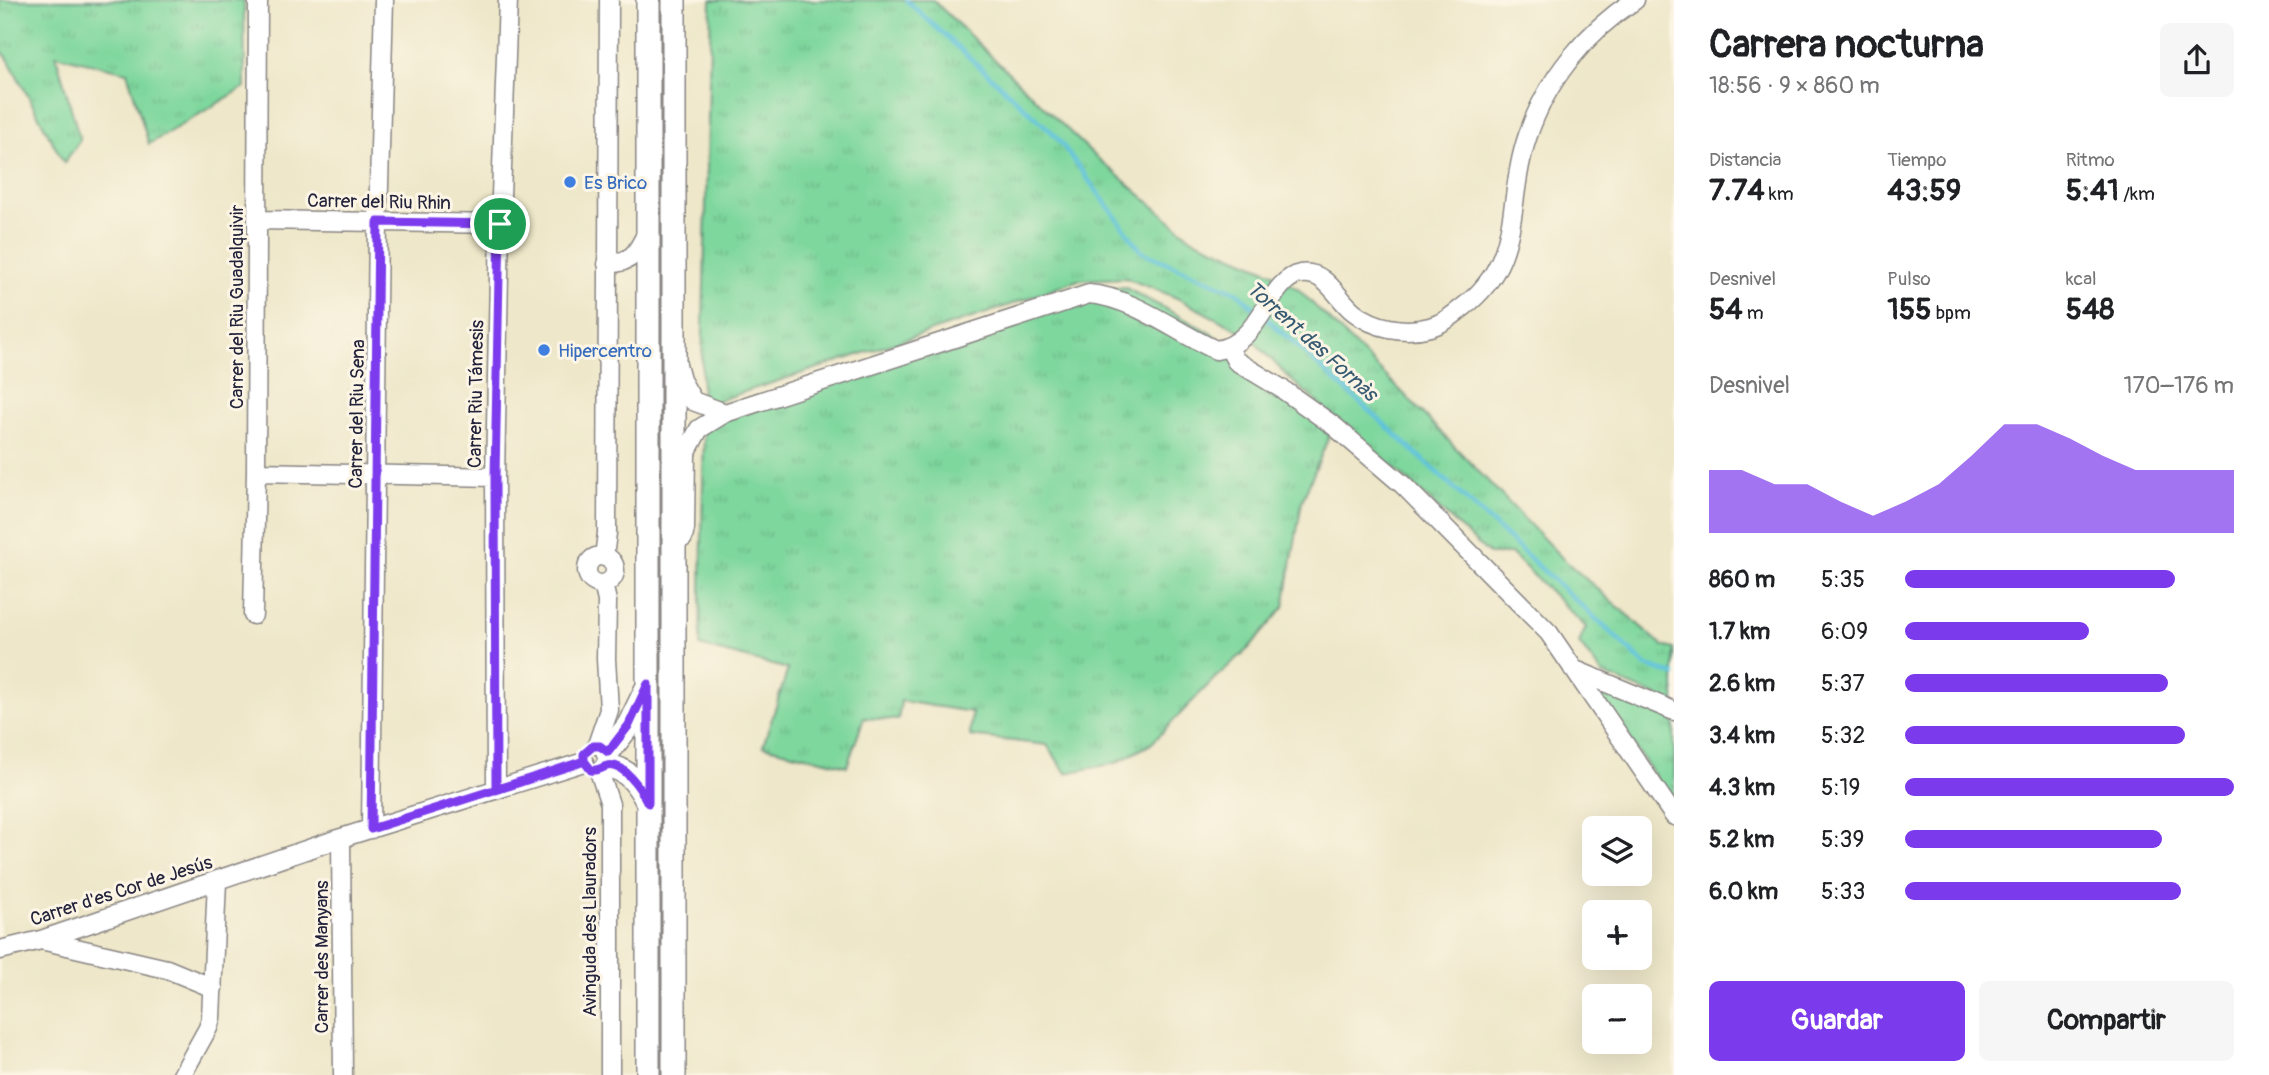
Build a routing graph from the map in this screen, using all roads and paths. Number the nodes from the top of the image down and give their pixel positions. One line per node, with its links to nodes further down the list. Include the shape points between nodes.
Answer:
1 (258, 0): 8 (street, Carrer del Riu Guadalquivir)
2 (384, 0): 9 (street, Carrer del Riu Sena)
3 (508, 0): 10 (street, Carrer Riu Támesis)
4 (609, 0): 12 (street)
5 (648, 0): 11 (main road)
6 (674, 0): 14 (main road)
7 (1635, 0): 13 (street, via 1584,41 1548,91 1520,162 1507,246 1498,269 1469,303 1429,327 1404,330 1380,326 1354,312 1320,277 1309,274 1284,283 1245,336)
8 (258, 220): 9 (street, Carrer del Riu Rhin); 16 (street, Carrer del Riu Guadalquivir)
9 (378, 222): 10 (street, Carrer del Riu Rhin); 17 (street, Carrer del Riu Sena)
10 (500, 224): 18 (street, Carrer Riu Támesis)
11 (648, 228): 12 (street, via 635,254 619,264); 22 (main road)
12 (607, 264): 24 (street, via 604,557 614,568 612,578 603,584 608,710)
13 (1229, 348): 15 (street, via 1216,350 1122,302 1089,294); 21 (street, via 1236,361 1334,426 1403,485 1549,633)
14 (674, 354): 15 (street, via 693,401); 19 (main road)
15 (725, 413): 19 (street, via 699,429 686,453 685,529)
16 (256, 472): 17 (street); 20 (street, Carrer del Riu Guadalquivir)
17 (376, 474): 18 (street); 28 (street, Carrer del Riu Sena)
18 (495, 477): 25 (street, Carrer Riu Támesis)
19 (674, 579): 38 (main road)
20 (253, 615)
21 (1573, 669): 23 (street); 27 (street)
22 (648, 684): 24 (main road, via 629,725); 26 (main road)
23 (1674, 711)
24 (599, 759): 25 (street, Carrer d'es Cor de Jesús); 26 (main road, via 626,772); 36 (street, Avinguda des Llauradors, via 610,804)
25 (496, 790): 28 (street, Carrer d'es Cor de Jesús)
26 (648, 803): 37 (main road)
27 (1674, 816)
28 (371, 829): 29 (street, Carrer d'es Cor de Jesús)
29 (341, 838): 30 (street, Carrer d'es Cor de Jesús); 35 (street, Carrer des Manyans)
30 (217, 881): 31 (street, Carrer d'es Cor de Jesús); 33 (street)
31 (41, 940): 32 (street, Carrer d'es Cor de Jesús); 33 (street, via 167,969)
32 (0, 950)
33 (213, 988): 34 (street, via 208,1028)
34 (182, 1075)
35 (343, 1075)
36 (610, 1075)
37 (648, 1075)
38 (674, 1075)

